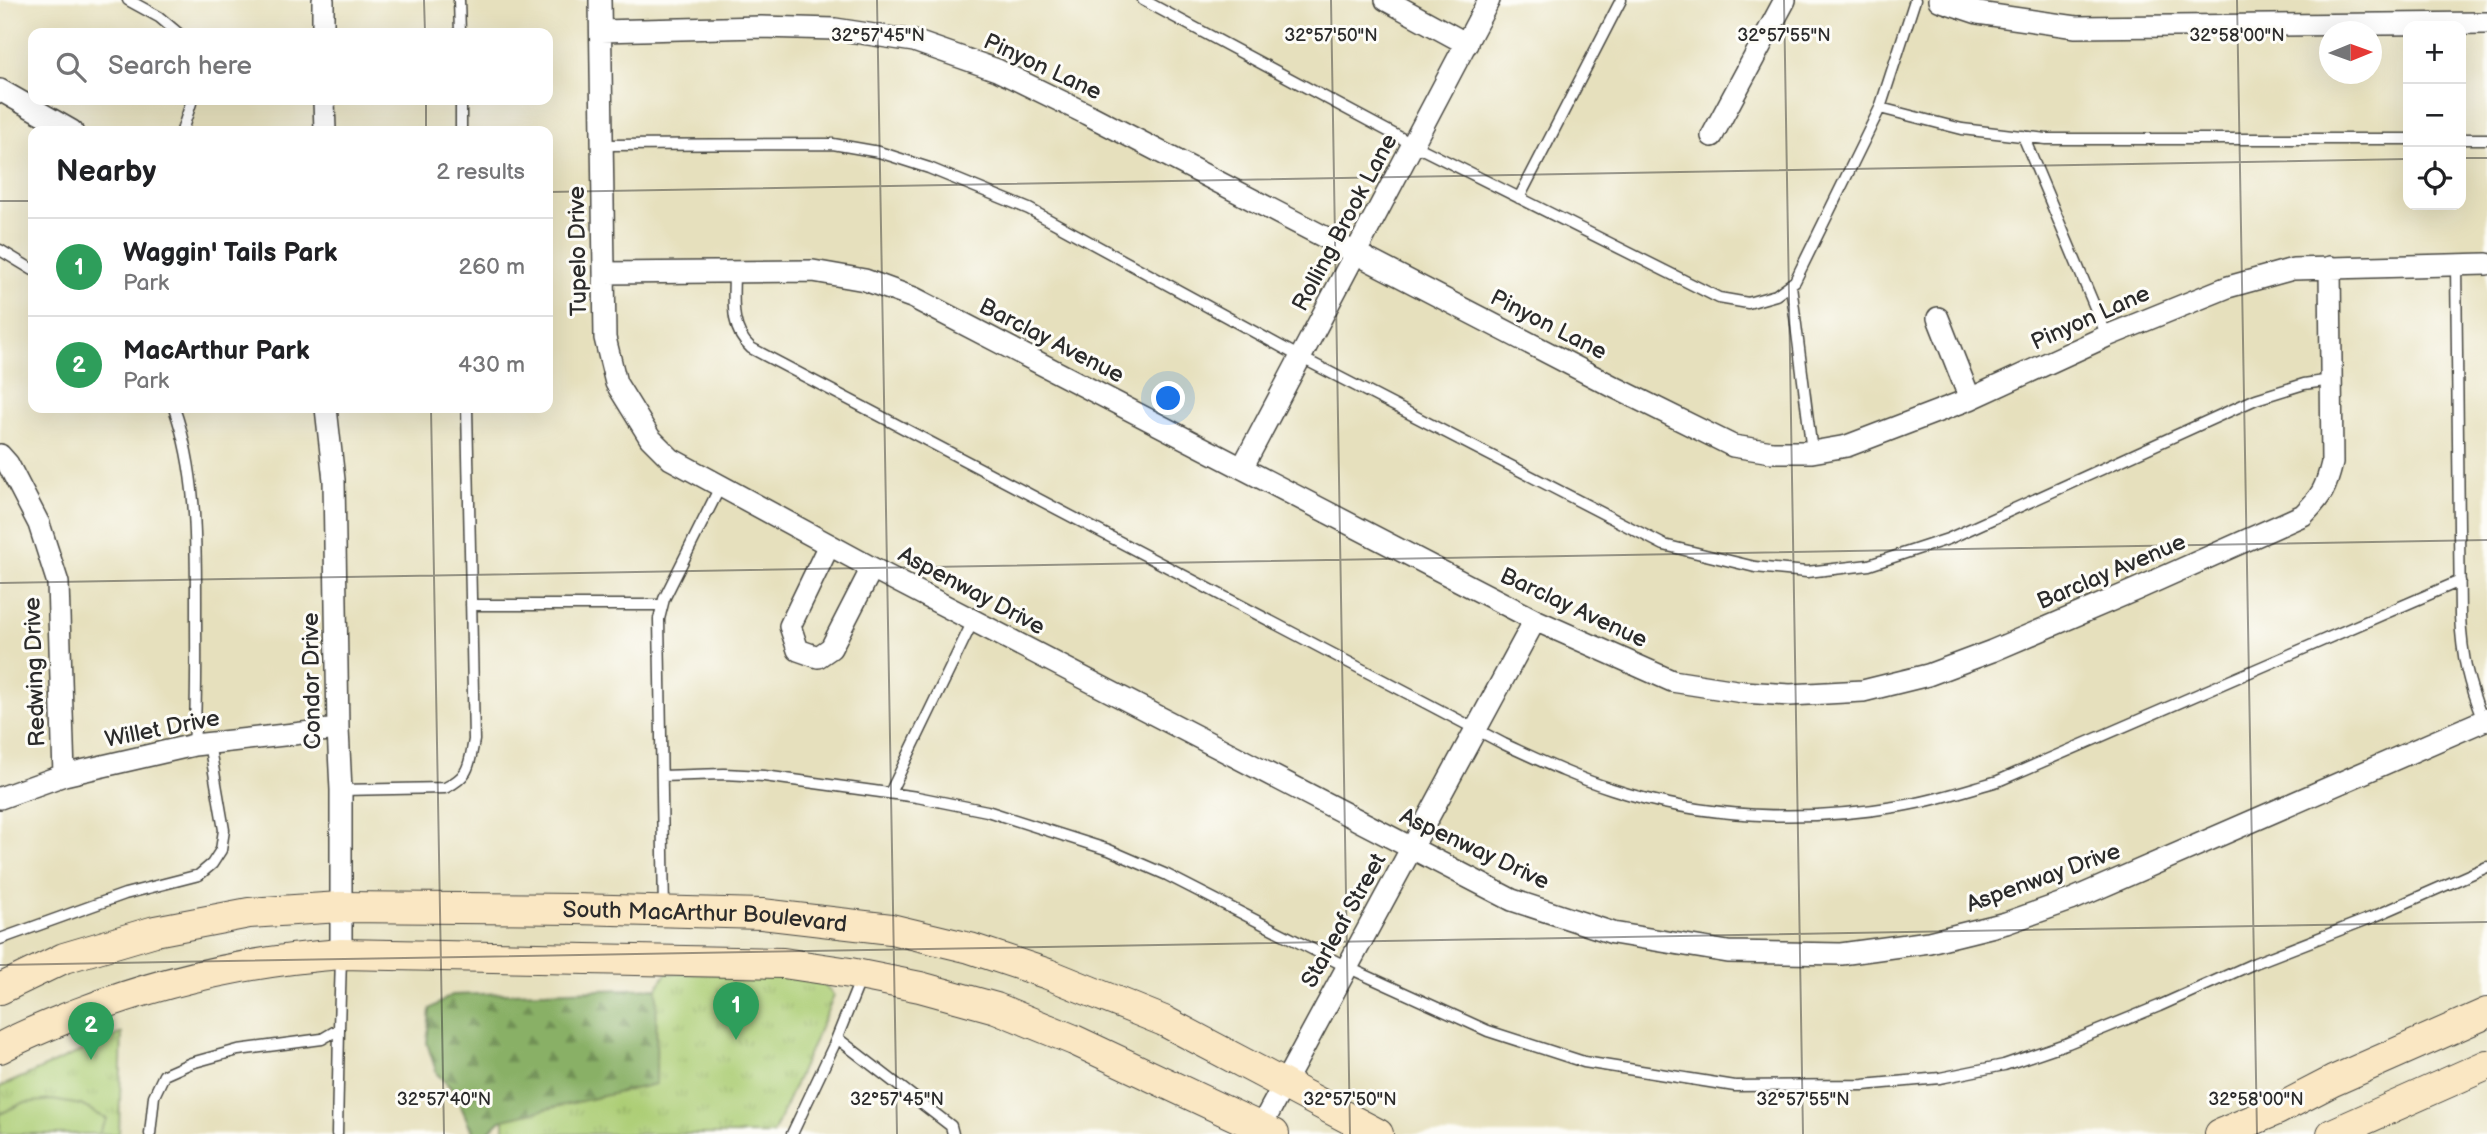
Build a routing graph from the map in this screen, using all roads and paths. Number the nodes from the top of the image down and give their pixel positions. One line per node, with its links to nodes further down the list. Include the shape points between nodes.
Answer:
1 (128, 0): 13 (lane)
2 (323, 0): 14 (street)
3 (459, 0): 15 (lane)
4 (600, 0): 16 (street, Tupelo Drive)
5 (1143, 0): 33 (lane)
6 (1386, 0): 17 (street)
7 (1489, 0): 17 (street, Rolling Brook Lane)
8 (1621, 0): 34 (lane)
9 (1785, 0): 27 (street)
10 (1915, 0): 22 (lane)
11 (1939, 0): 12 (street, via 1978,13 2076,27)
12 (2487, 23)
13 (172, 28)
14 (323, 28)
15 (460, 28)
16 (601, 31): 32 (street, Tupelo Drive); 36 (street, Pinyon Lane, via 835,29 914,41 997,70)
17 (1467, 44): 33 (street, Rolling Brook Lane)
18 (0, 90): 23 (street)
19 (191, 105): 24 (lane)
20 (324, 105): 25 (street)
21 (461, 105): 26 (lane)
22 (1880, 108): 28 (lane, via 1962,129); 43 (lane)
23 (63, 126)
24 (184, 126)
25 (325, 126)
26 (461, 126)
27 (1712, 136)
28 (2023, 136): 29 (lane); 45 (lane)
29 (2403, 139)
30 (2466, 139): 31 (lane)
31 (2487, 139)
32 (602, 145): 42 (street, Tupelo Drive); 46 (lane, via 832,144 879,152 1029,209)
33 (1414, 145): 34 (lane); 36 (street, Rolling Brook Lane)
34 (1519, 198): 43 (lane, via 1719,298 1748,303)
35 (0, 250): 39 (lane)
36 (1357, 255): 46 (street, Rolling Brook Lane); 52 (street, Pinyon Lane, via 1734,446)
37 (2487, 264): 38 (street, Pinyon Lane)
38 (2456, 265): 40 (street, Pinyon Lane); 59 (lane)
39 (28, 267)
40 (2330, 267): 45 (street, Pinyon Lane, via 2293,269 2228,286); 47 (street, Barclay Avenue)
41 (734, 271): 42 (street, Barclay Avenue); 54 (street, Barclay Avenue, via 813,271 865,280 914,298); 66 (lane, via 736,329 751,348)
42 (604, 273): 55 (street, Tupelo Drive, via 605,338 616,383 650,438)
43 (1791, 285): 52 (lane)
44 (1938, 318): 48 (street)
45 (2107, 337): 48 (street, Pinyon Lane)
46 (1301, 358): 47 (lane, via 1664,545 1755,567 1807,572 1869,565 1948,539 2256,399); 54 (street, Rolling Brook Lane)
47 (2331, 380): 62 (street, Barclay Avenue, via 2332,463 2326,488 2303,515 1928,675 1863,691 1743,692 1672,681)
48 (1969, 399): 52 (street, Pinyon Lane, via 1847,446)
49 (176, 413): 67 (lane, via 185,438 191,481)
50 (327, 413): 65 (street, Condor Drive, via 334,480)
51 (467, 413): 61 (lane)
52 (1812, 452)
53 (0, 455): 68 (street, Redwing Drive, via 39,524 58,583)
54 (1242, 468): 62 (street, Barclay Avenue)
55 (691, 471): 56 (street, Aspenway Drive)
56 (720, 487): 57 (street, Aspenway Drive); 60 (lane)
57 (830, 545): 58 (street, Aspenway Drive); 58 (street, via 790,626 798,650 818,657 831,648)
58 (872, 568): 63 (street, Aspenway Drive)
59 (2459, 581): 64 (lane, via 2462,655); 66 (lane, via 1998,781 1902,806 1776,816 1662,803 1556,768)
60 (662, 605): 61 (lane); 69 (lane)
61 (471, 606): 70 (lane, via 474,740 460,781 445,788)
62 (1535, 620): 66 (street, Starleaf Street)
63 (973, 621): 71 (lane); 73 (street, Aspenway Drive)
64 (2485, 720): 73 (street, Aspenway Drive, via 2071,900 2006,923 1929,942 1840,954 1728,951 1613,933 1512,900)
65 (338, 729): 67 (street, Willet Drive); 70 (street, Condor Drive)
66 (1476, 729): 73 (street, Starleaf Street)
67 (202, 744): 68 (street, Willet Drive); 77 (lane, via 224,830 221,850 212,864 199,875 125,894)
68 (64, 775): 72 (street, Willet Drive)
69 (662, 776): 71 (lane, via 764,776); 76 (lane)
70 (341, 790): 75 (street, Condor Drive)
71 (890, 793): 79 (lane, via 987,811 1110,850)
72 (0, 798)
73 (1411, 849): 79 (street, Starleaf Street)
74 (2487, 867): 79 (lane, via 2068,1043 2004,1065 1940,1078 1863,1085 1735,1086 1584,1062 1488,1031)
75 (340, 907): 76 (main road, South MacArthur Boulevard); 78 (street, Condor Drive); 81 (main road, South MacArthur Boulevard, via 248,913 155,931 64,958)
76 (664, 911): 87 (main road, South MacArthur Boulevard, via 762,914 891,929 970,948 1164,1021)
77 (0, 939)
78 (341, 954): 80 (main road, South MacArthur Boulevard, via 783,962); 83 (lane); 85 (main road, South MacArthur Boulevard, via 252,964 165,984 115,999)
79 (1347, 967): 87 (street, Starleaf Street)
80 (862, 975): 84 (lane); 89 (main road, South MacArthur Boulevard, via 996,1008 1074,1040)
81 (0, 989)
82 (2487, 1013): 88 (main road, via 2333,1081)
83 (339, 1029): 90 (lane, via 321,1038 191,1063 164,1075 154,1096); 91 (lane)
84 (837, 1038): 92 (lane); 93 (lane, via 951,1126)
85 (0, 1048)
86 (2487, 1065): 96 (main road)
87 (1284, 1083): 89 (street, Starleaf Street); 94 (main road, South MacArthur Boulevard)
88 (2252, 1128): 95 (main road)
89 (1264, 1132)
90 (150, 1134)
91 (337, 1134)
92 (792, 1134)
93 (953, 1134)
94 (1378, 1134)
95 (2220, 1134)
96 (2332, 1134)

